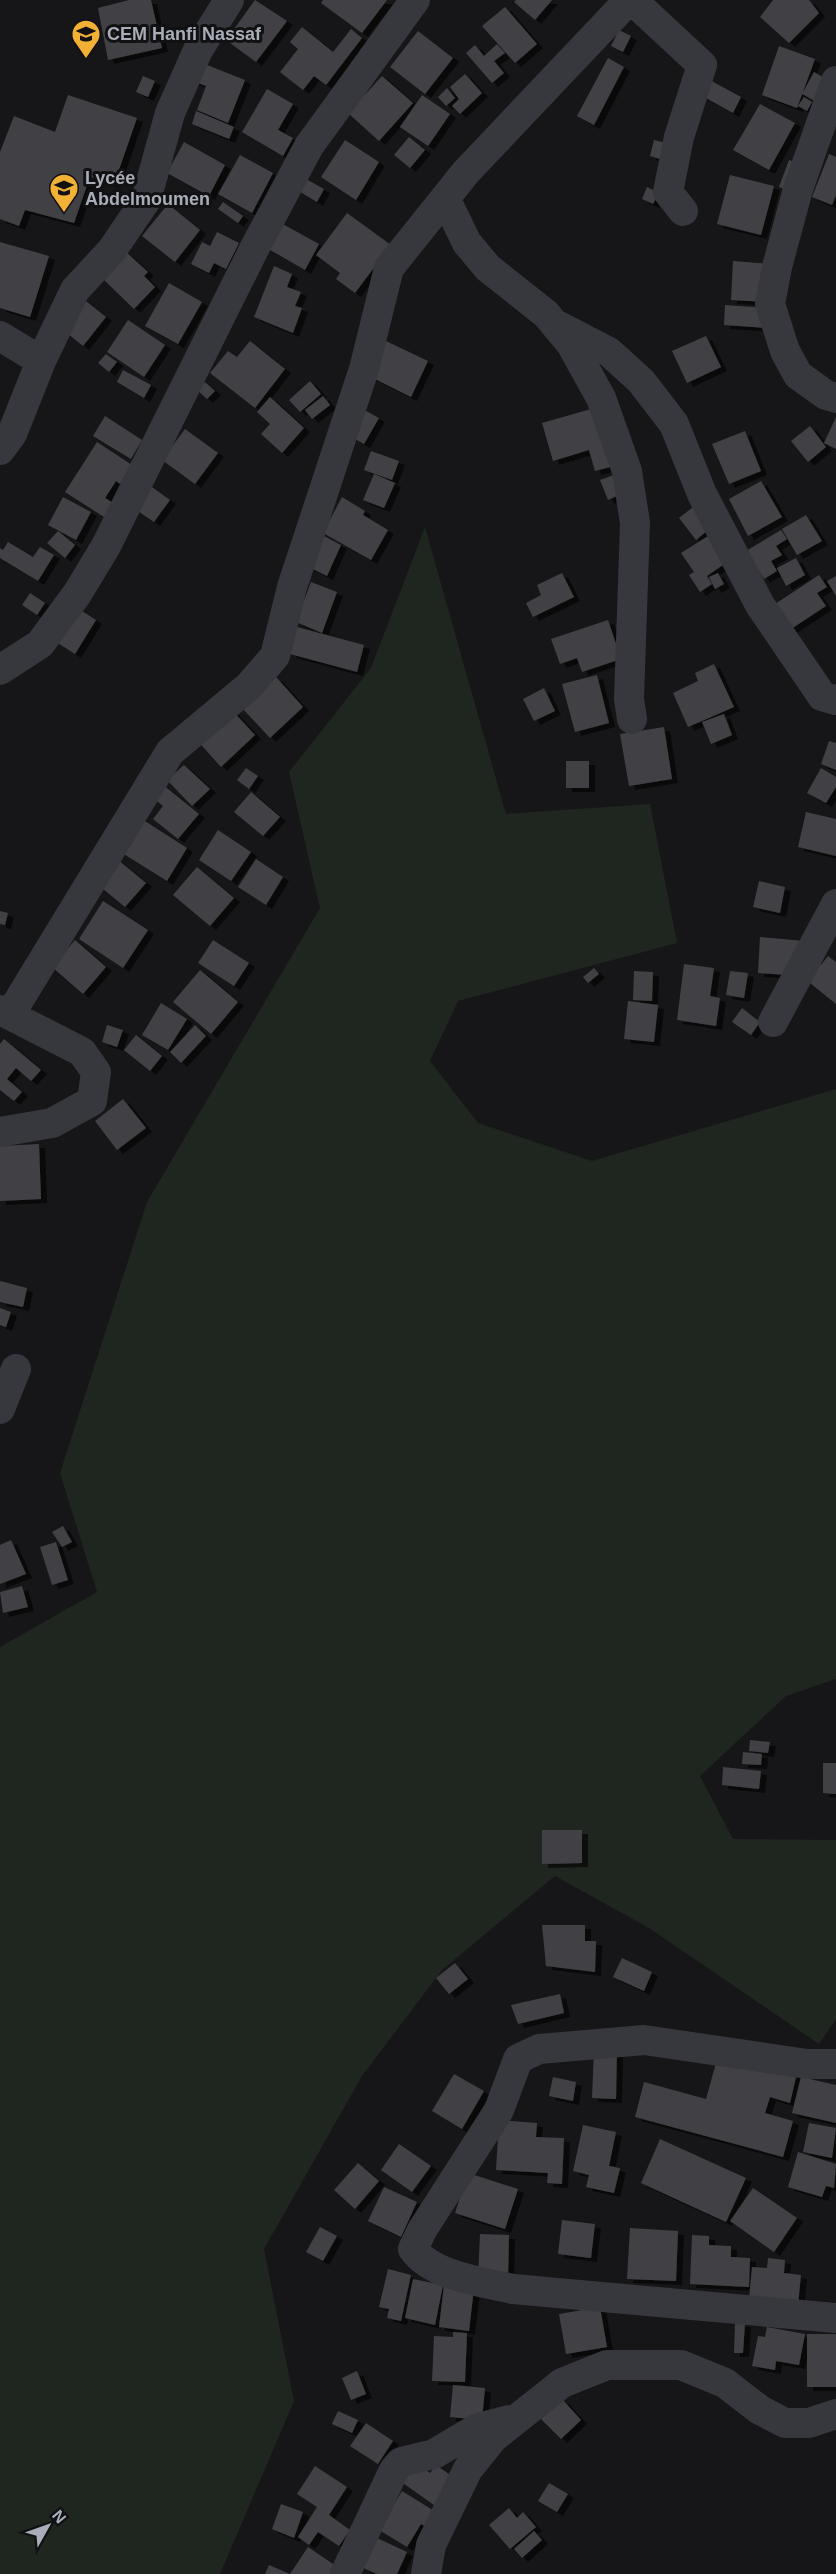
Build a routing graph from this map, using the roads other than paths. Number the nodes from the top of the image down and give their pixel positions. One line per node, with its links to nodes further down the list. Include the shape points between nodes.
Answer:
1 (229, 0): 9 (street, via 198,50 170,113 146,200 112,250 75,290)
2 (415, 0): 12 (street, via 309,146 106,546 77,594 40,644)
3 (631, 0): 5 (street); 6 (street, via 702,65 679,137 668,192)
4 (836, 81): 10 (street, via 798,189 770,304 785,351 798,375)
5 (445, 198): 7 (street, via 466,243 488,268); 16 (street, via 389,268 364,369 292,587 275,656 249,686 170,752)
6 (683, 211)
7 (554, 324): 13 (street, via 609,352 641,381 674,424 702,494 759,606 822,696); 14 (street, via 571,344 601,398 627,471 635,523 629,699)
8 (0, 336): 9 (street)
9 (41, 361): 11 (street, via 12,434)
10 (836, 398)
11 (0, 450)
12 (0, 670)
13 (836, 700)
14 (632, 719)
15 (836, 904): 17 (street)
16 (5, 1011): 18 (street, via 82,1052 96,1072 92,1101 52,1123)
17 (773, 1022)
18 (0, 1132)
19 (16, 1369): 20 (street)
20 (0, 1409)
21 (836, 2064): 22 (street, via 807,2064 644,2040 539,2049 518,2059 499,2110 413,2249 421,2260 466,2279 513,2289)
22 (836, 2318)
23 (836, 2414): 24 (street, via 809,2423 786,2423 760,2410 725,2383 681,2365 607,2365 562,2383)
24 (520, 2417): 25 (street, via 478,2428); 26 (street, via 493,2438)
25 (434, 2454): 26 (street); 27 (street, via 401,2462 394,2470)
26 (468, 2469): 28 (street, via 431,2546)
27 (345, 2574)
28 (426, 2574)

